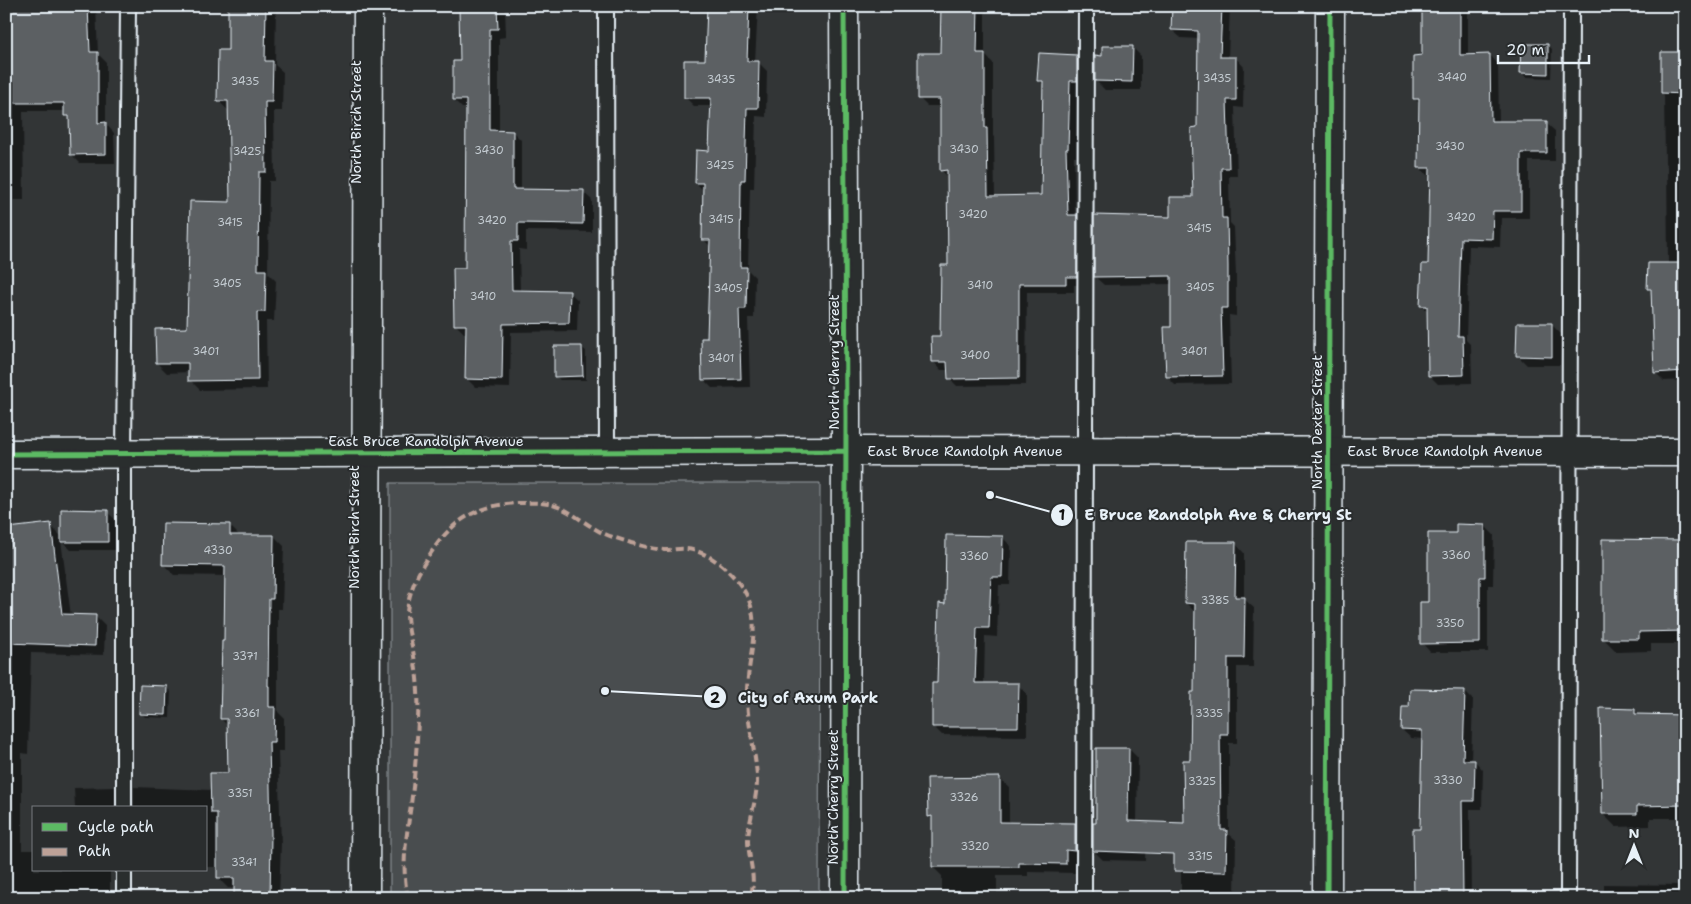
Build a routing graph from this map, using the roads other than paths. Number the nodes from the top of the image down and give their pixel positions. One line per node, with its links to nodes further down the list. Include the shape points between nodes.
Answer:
1 (128, 6): 16 (lane)
2 (368, 6): 11 (street, North Birch Street)
3 (606, 6): 12 (lane)
4 (844, 6): 9 (street, North Cherry Street)
5 (1086, 6): 10 (lane)
6 (1330, 6): 8 (street, North Dexter Street)
7 (1571, 6): 13 (lane)
8 (1328, 450): 10 (street, East Bruce Randolph Avenue); 13 (street, East Bruce Randolph Avenue); 23 (street, North Dexter Street)
9 (846, 451): 10 (street, East Bruce Randolph Avenue); 12 (street, East Bruce Randolph Avenue); 21 (street, North Cherry Street)
10 (1084, 451): 22 (lane)
11 (365, 452): 12 (street, East Bruce Randolph Avenue); 16 (street, East Bruce Randolph Avenue); 20 (street, North Birch Street)
12 (606, 452)
13 (1570, 452): 14 (street, East Bruce Randolph Avenue); 24 (lane)
14 (1685, 452)
15 (6, 454): 16 (street, East Bruce Randolph Avenue)
16 (124, 454): 17 (lane)
17 (124, 806)
18 (124, 872): 19 (lane)
19 (124, 898)
20 (364, 898)
21 (845, 898)
22 (1084, 898)
23 (1326, 898)
24 (1568, 898)

